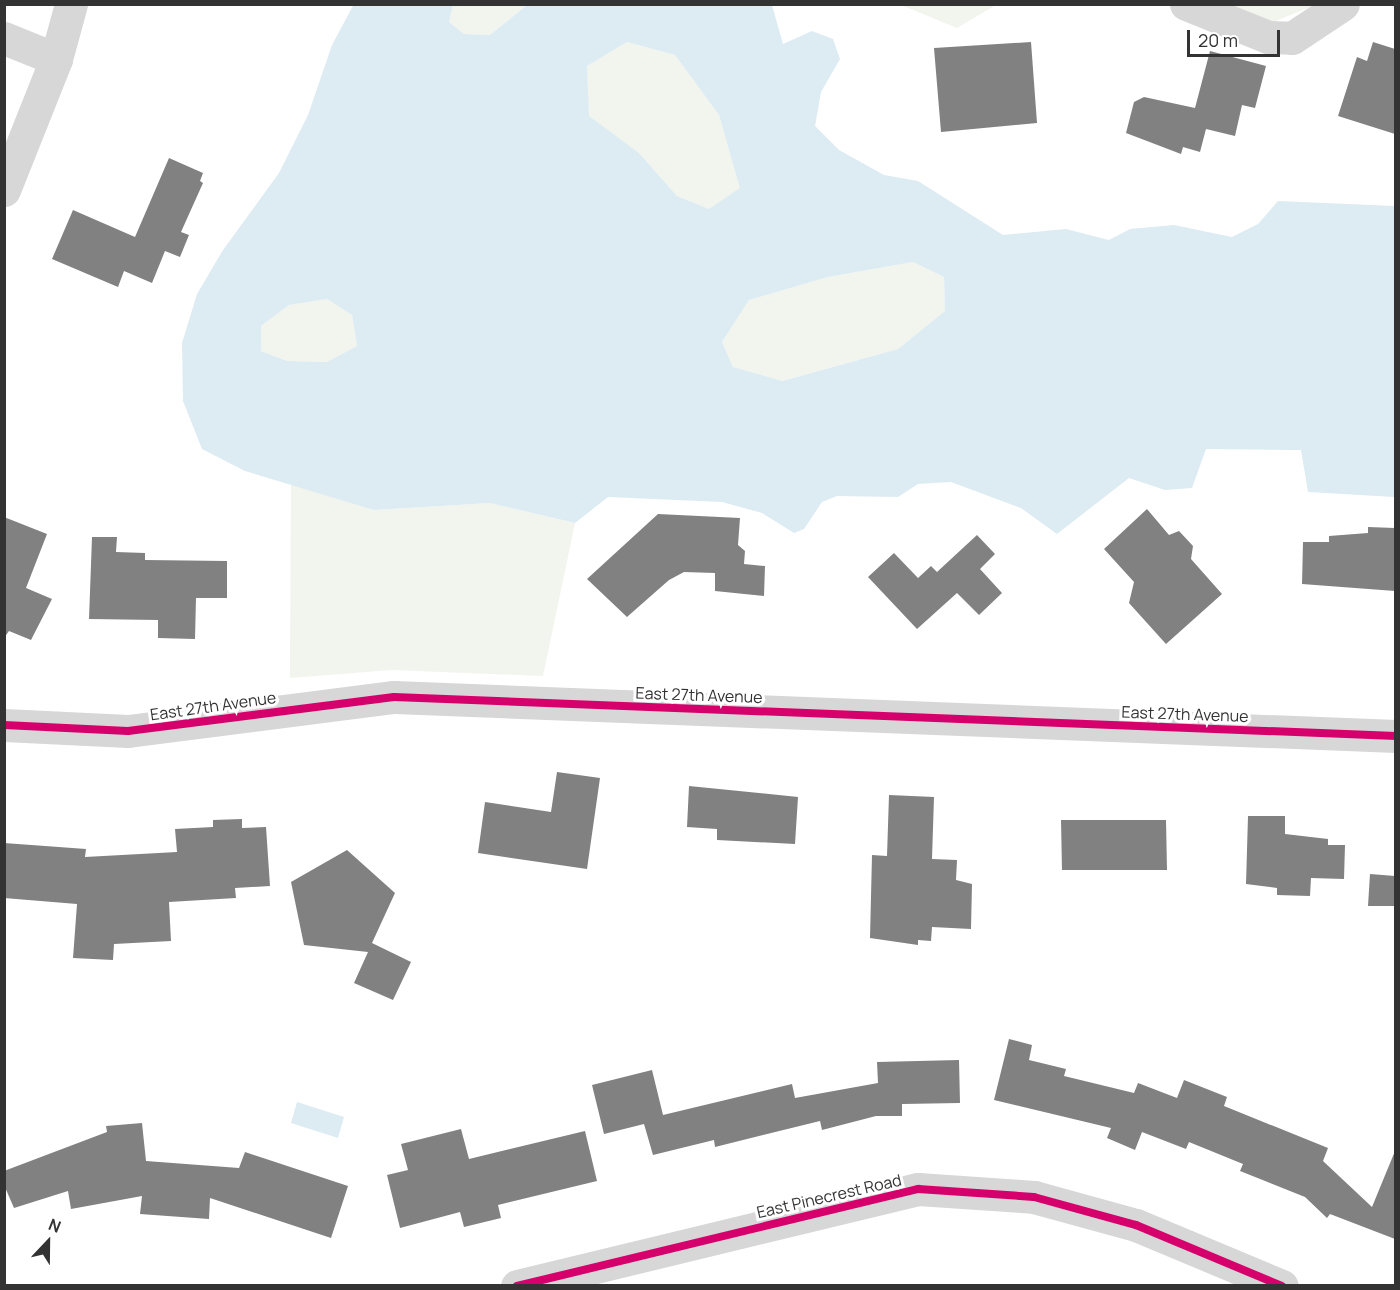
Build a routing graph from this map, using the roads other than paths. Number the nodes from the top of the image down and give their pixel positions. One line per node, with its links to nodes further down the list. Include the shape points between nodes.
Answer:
1 (72, 4): 5 (street)
2 (1186, 4): 3 (street, via 1268,37 1292,38)
3 (1343, 4)
4 (4, 38): 5 (street)
5 (56, 59): 6 (street)
6 (4, 190)
7 (4, 725): 8 (street, East 27th Avenue, via 128,731 394,697)
8 (1395, 736)
9 (517, 1286): 10 (street, East Pinecrest Road, via 918,1189 1034,1197 1136,1225)
10 (1282, 1286)

